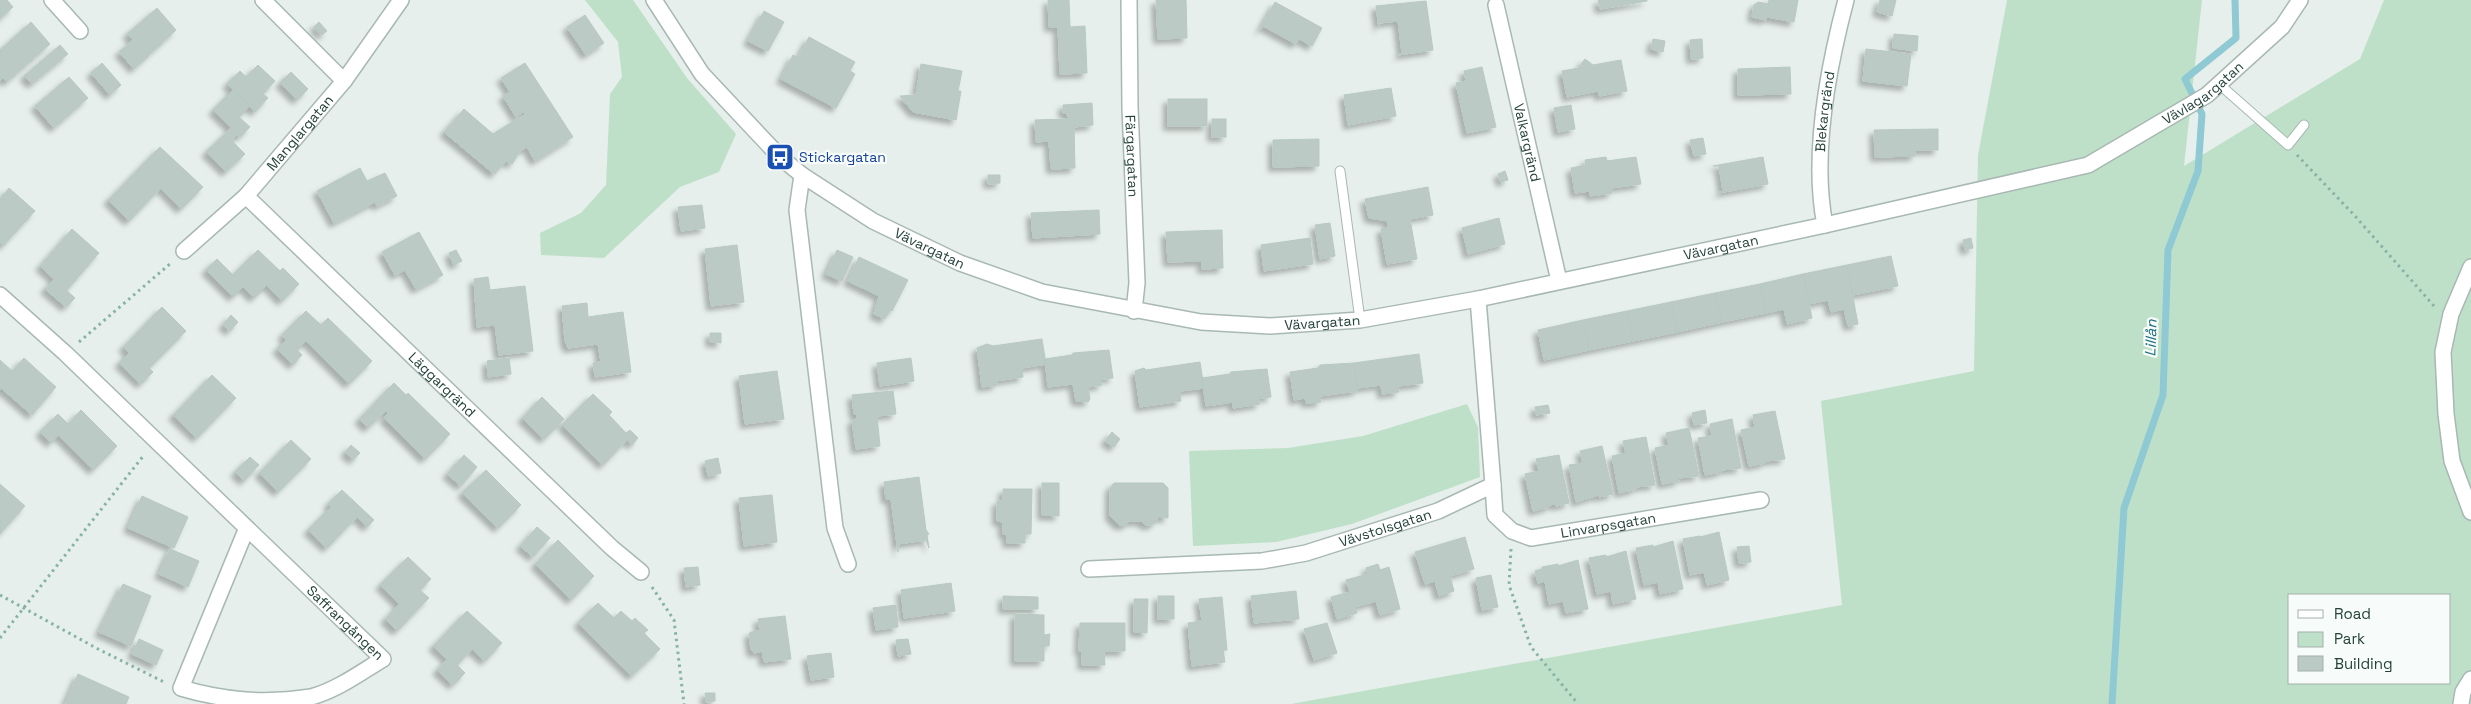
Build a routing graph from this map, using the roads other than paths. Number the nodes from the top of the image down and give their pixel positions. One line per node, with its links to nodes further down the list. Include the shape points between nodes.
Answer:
1 (52, 0): 9 (street)
2 (263, 0): 10 (street)
3 (401, 0): 10 (street, Manglargatan)
4 (654, 0): 15 (street, Vävargatan, via 702,74 780,157)
5 (1128, 0): 23 (street, Färgargatan, via 1137,284)
6 (1846, 0): 17 (street, Blekargränd, via 1836,38 1821,137 1821,205)
7 (2300, 0): 11 (street, Vävlagargatan, via 2282,27)
8 (1496, 5): 20 (street, Valkargränd)
9 (80, 31)
10 (344, 81): 16 (street, Manglargatan)
11 (2219, 84): 12 (lane, via 2288,145); 13 (street, Vävlagargatan, via 2207,95)
12 (2304, 125)
13 (2088, 165): 17 (street, Vävargatan)
14 (1340, 171): 24 (lane)
15 (802, 175): 23 (street, Vävargatan, via 873,221 960,263 1042,292); 29 (street, via 797,210 803,271 836,528)
16 (246, 196): 18 (street, Manglargatan); 31 (street, Läggargränd)
17 (1826, 225): 20 (street, Vävargatan)
18 (184, 251)
19 (2471, 267): 27 (street, via 2451,314 2443,352 2452,461)
20 (1559, 282): 22 (street, Vävargatan)
21 (0, 295): 28 (street, Saffrangången, via 65,353)
22 (1478, 300): 24 (street, Vävargatan); 25 (street)
23 (1134, 311): 24 (street, Vävargatan, via 1201,322 1270,326)
24 (1360, 320)
25 (1493, 485): 26 (street, Linvarpsgatan, via 1494,515 1512,531 1531,538); 30 (street, Vävstolsgatan, via 1438,511 1306,553 1262,561)
26 (1761, 500)
27 (2471, 512)
28 (246, 530): 28 (street, Saffrangången, via 382,659 348,681 312,696 268,702 230,700 181,688)
29 (848, 564)
30 (1089, 569)
31 (641, 572)
32 (2471, 679): 33 (street, via 2463,692)
33 (2461, 704)

